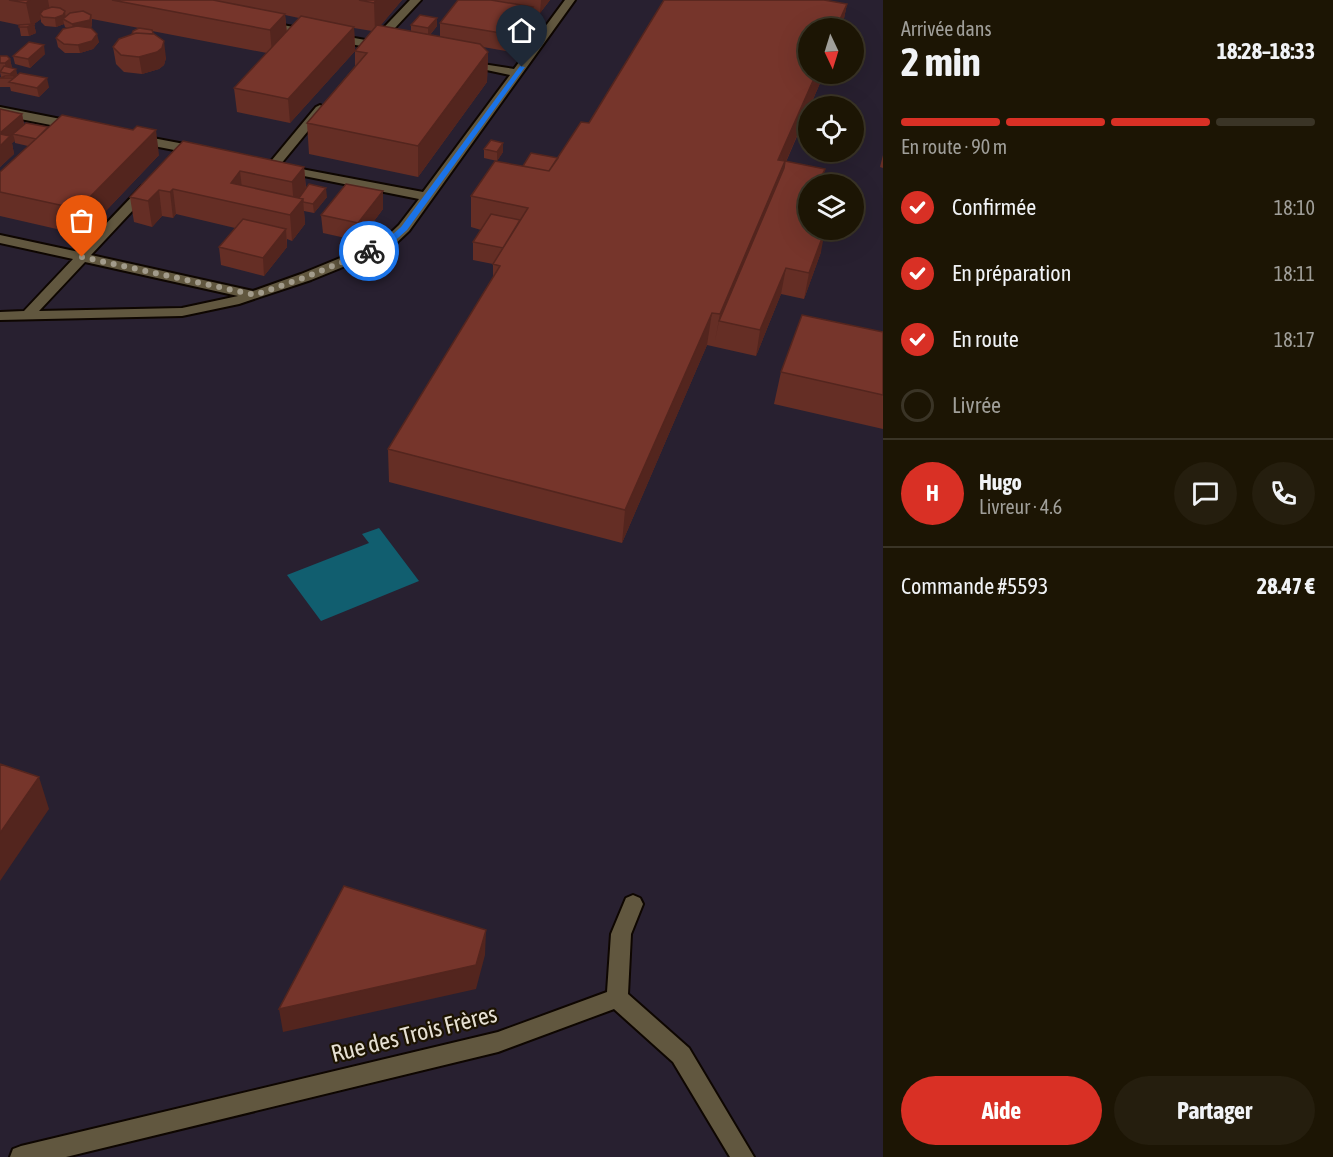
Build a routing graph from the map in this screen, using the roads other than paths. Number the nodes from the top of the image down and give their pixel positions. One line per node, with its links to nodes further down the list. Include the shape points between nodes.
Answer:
1 (416, 0): 4 (lane)
2 (570, 0): 7 (lane)
3 (256, 22): 4 (lane)
4 (370, 49): 5 (lane)
5 (396, 49)
6 (452, 60): 7 (lane)
7 (518, 73): 14 (lane)
8 (330, 97): 14 (lane, via 267,165)
9 (0, 111): 10 (lane)
10 (92, 129)
11 (126, 136): 12 (lane, via 180,152)
12 (217, 155)
13 (152, 181): 16 (lane)
14 (427, 197): 17 (lane, via 387,244)
15 (0, 238): 16 (lane)
16 (82, 257): 17 (lane); 18 (lane)
17 (255, 295): 18 (lane, via 182,312)
18 (28, 315): 19 (lane)
19 (0, 316)
20 (633, 904): 21 (lane, via 621,934)
21 (617, 998): 22 (lane, Rue des Trois Frères, via 498,1042); 23 (lane, via 681,1055)
22 (21, 1157)
23 (743, 1157)

